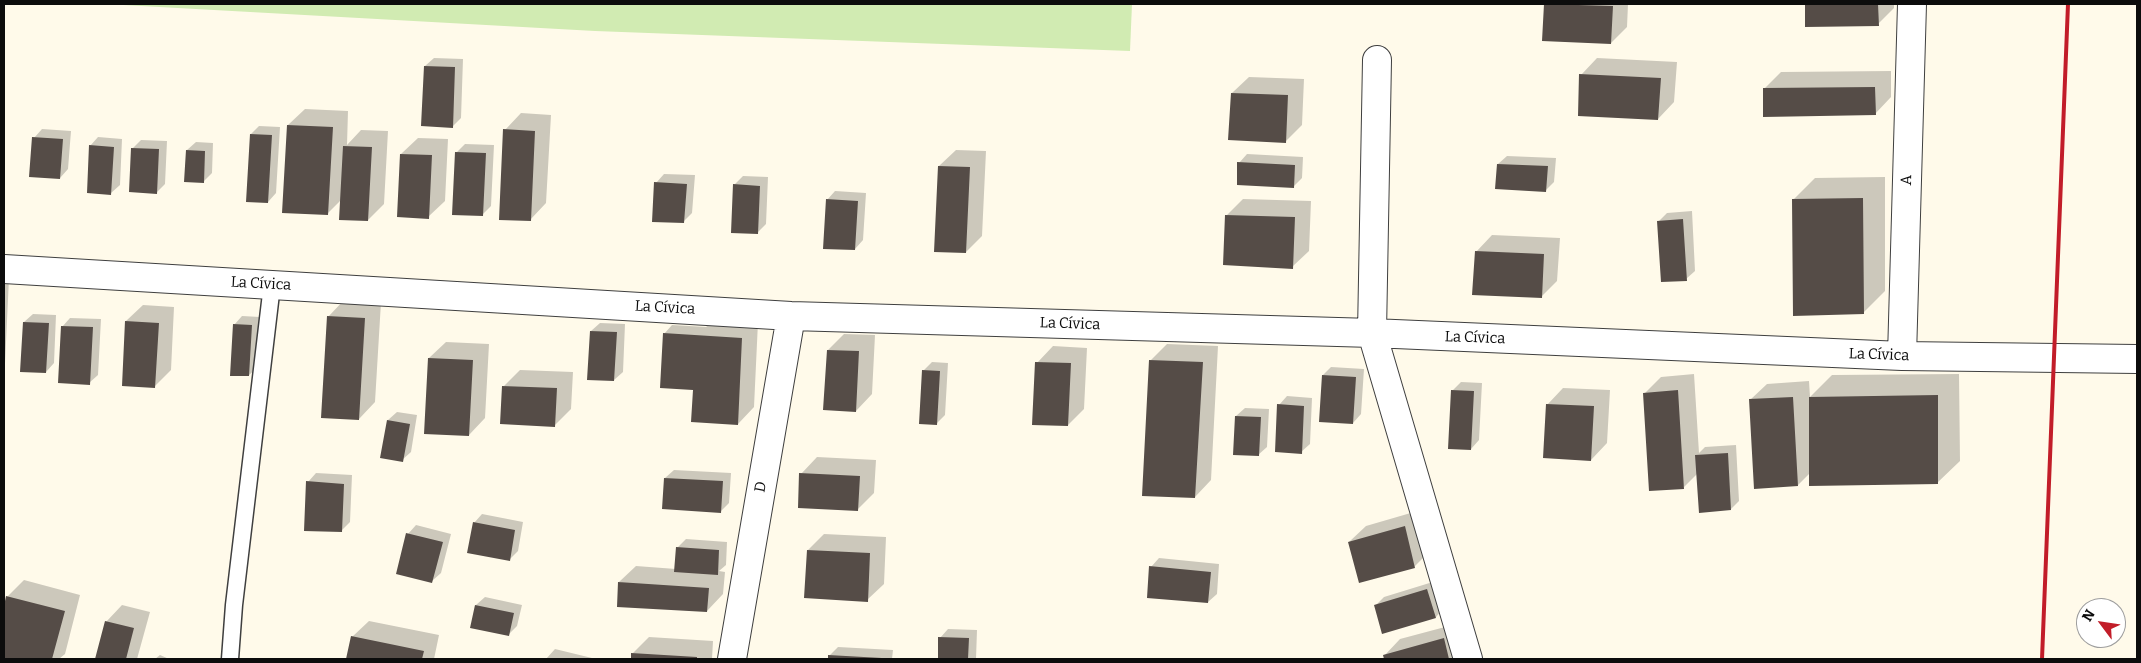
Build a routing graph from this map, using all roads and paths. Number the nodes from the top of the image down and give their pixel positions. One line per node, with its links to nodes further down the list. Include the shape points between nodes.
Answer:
1 (1912, 4): 7 (street, A)
2 (1376, 60): 6 (street)
3 (4, 269): 4 (street, La Cívica)
4 (272, 285): 5 (street, La Cívica); 9 (lane)
5 (791, 316): 6 (street, La Cívica); 10 (street, D)
6 (1372, 333): 7 (street, La Cívica); 11 (street)
7 (1902, 356): 8 (street, La Cívica)
8 (2137, 360)
9 (230, 659)
10 (732, 659)
11 (1468, 659)

